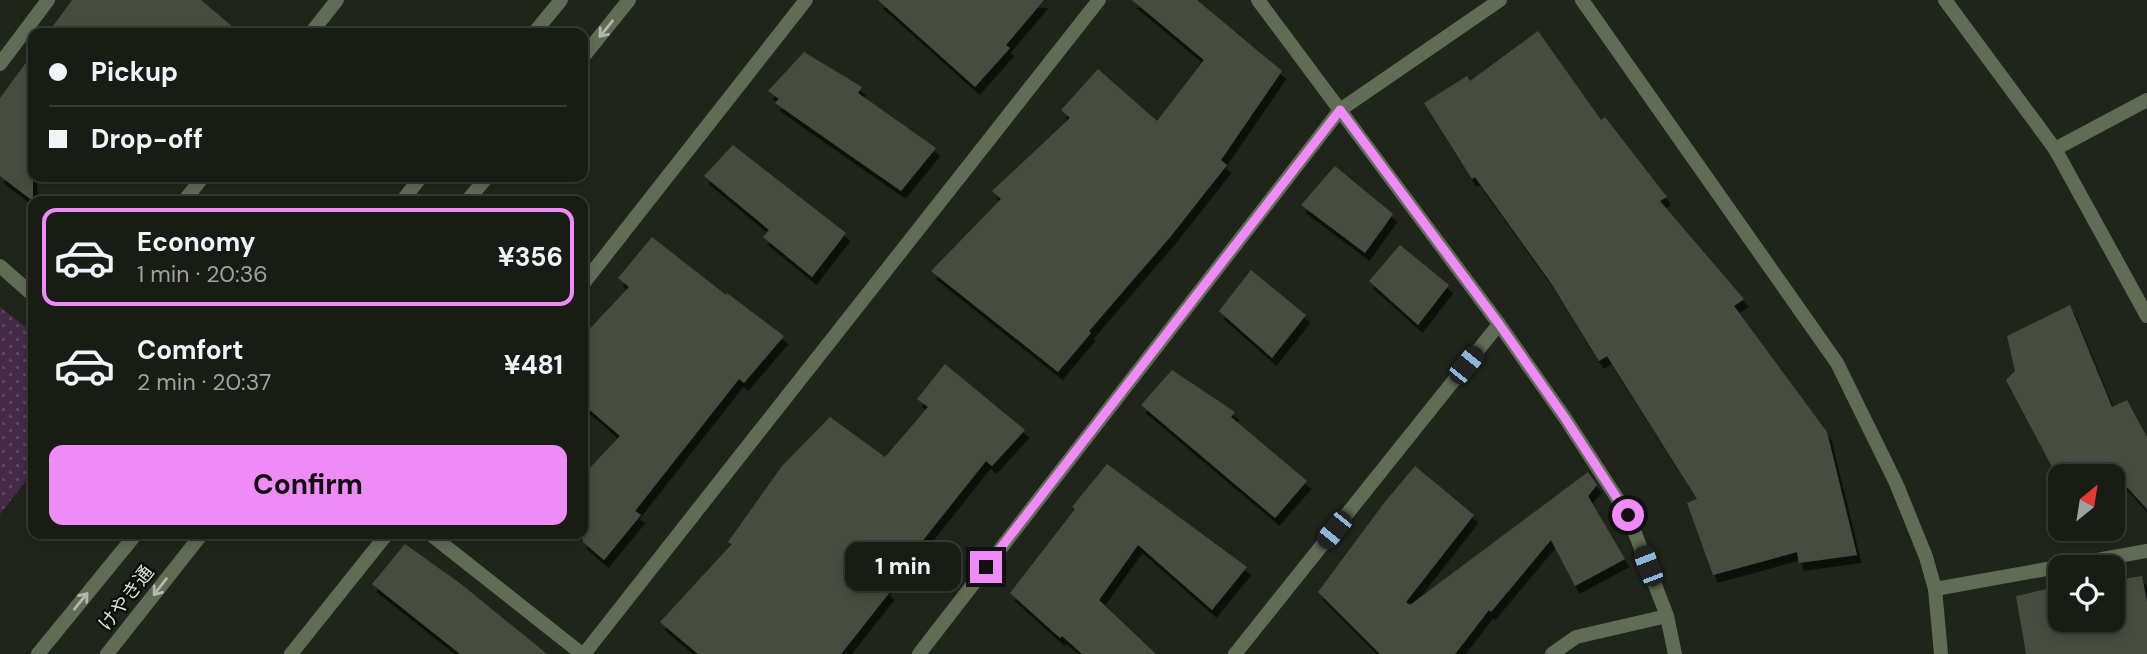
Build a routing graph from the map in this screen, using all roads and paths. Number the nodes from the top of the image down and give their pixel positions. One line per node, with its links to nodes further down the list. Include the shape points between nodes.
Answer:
1 (48, 0): 14 (street)
2 (337, 0): 11 (street)
3 (561, 0): 12 (street)
4 (629, 0): 13 (street, one-way to 13)
5 (806, 0): 25 (street)
6 (1099, 0): 39 (street)
7 (1258, 0): 16 (street)
8 (1500, 0): 16 (street)
9 (1582, 0): 34 (street, via 1837,363 1896,483)
10 (1945, 0): 17 (street)
11 (315, 28)
12 (538, 28)
13 (588, 51)
14 (0, 64)
15 (2147, 100): 17 (street)
16 (1340, 110): 28 (street); 40 (street)
17 (2055, 149): 27 (street)
18 (199, 182): 21 (street)
19 (417, 182): 22 (street)
20 (483, 182): 23 (street)
21 (188, 196)
22 (406, 196)
23 (471, 196)
24 (0, 266): 26 (street)
25 (588, 278)
26 (28, 291)
27 (2147, 316)
28 (1499, 324): 35 (street, via 1628,515); 41 (street)
29 (132, 539): 36 (street, one-way to 29)
30 (198, 539): 37 (street, けやき通, one-way to 37)
31 (383, 539): 38 (street)
32 (435, 539): 39 (street)
33 (2147, 551): 34 (street)
34 (1935, 589): 44 (street)
35 (1667, 616): 42 (street, via 1576,637); 43 (street)
36 (38, 654)
37 (107, 654)
38 (291, 654)
39 (583, 654)
40 (919, 654)
41 (1235, 654)
42 (1552, 654)
43 (1675, 654)
44 (1941, 654)

